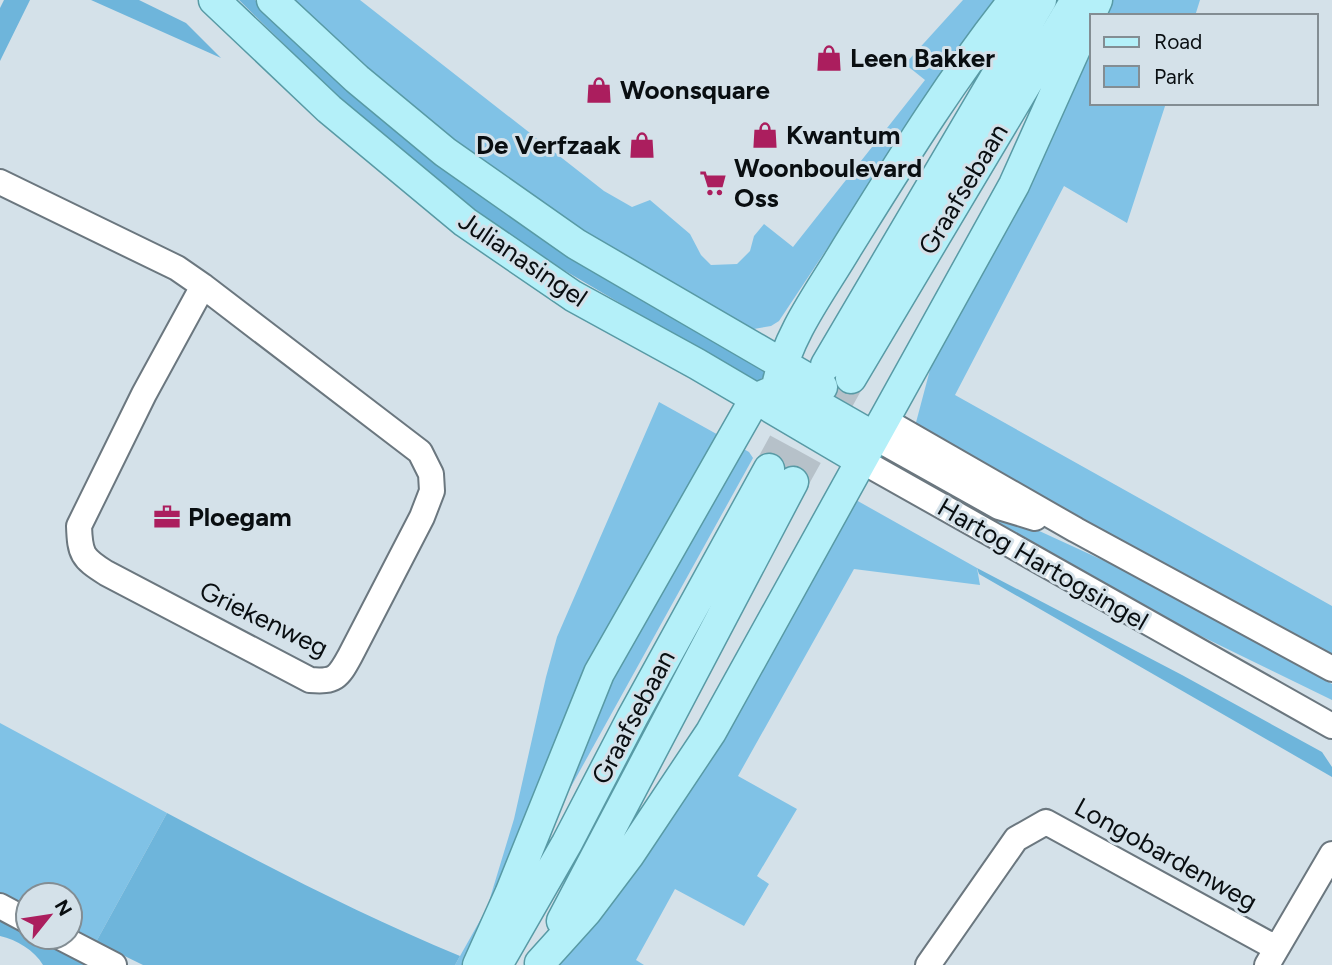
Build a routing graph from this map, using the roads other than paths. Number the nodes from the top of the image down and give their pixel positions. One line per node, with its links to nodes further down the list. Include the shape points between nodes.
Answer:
1 (214, 0): 9 (main road, Julianasingel, via 329,109 465,222 573,296)
2 (272, 0): 9 (main road, Julianasingel, via 445,152)
3 (1014, 0): 9 (main road, via 919,130 799,326)
4 (1041, 0): 5 (main road, Graafsebaan, via 839,372)
5 (1076, 0)
6 (1090, 16): 10 (main road, via 1014,185)
7 (0, 182): 8 (street, Griekenweg, via 177,268)
8 (203, 286): 8 (street, Griekenweg, via 420,452 431,474 432,491 422,517 350,656 340,673 327,682 310,680 106,573 88,562 80,549 79,526)
9 (772, 391): 10 (main road, Hartog Hartogsingel); 10 (main road, Julianasingel); 18 (main road, via 599,673)
10 (873, 439): 11 (street, Hartog Hartogsingel, via 1076,530); 12 (street, Hartog Hartogsingel); 16 (main road, via 710,732 629,855)
11 (1332, 669)
12 (1332, 726)
13 (1332, 854): 15 (street)
14 (84, 949): 17 (street)
15 (1272, 956): 20 (street, Longobardenweg, via 1046,822 1016,839)
16 (540, 964): 19 (main road, Graafsebaan, via 781,475 632,718)
17 (114, 965)
18 (478, 965)
19 (496, 965)
20 (928, 965)

